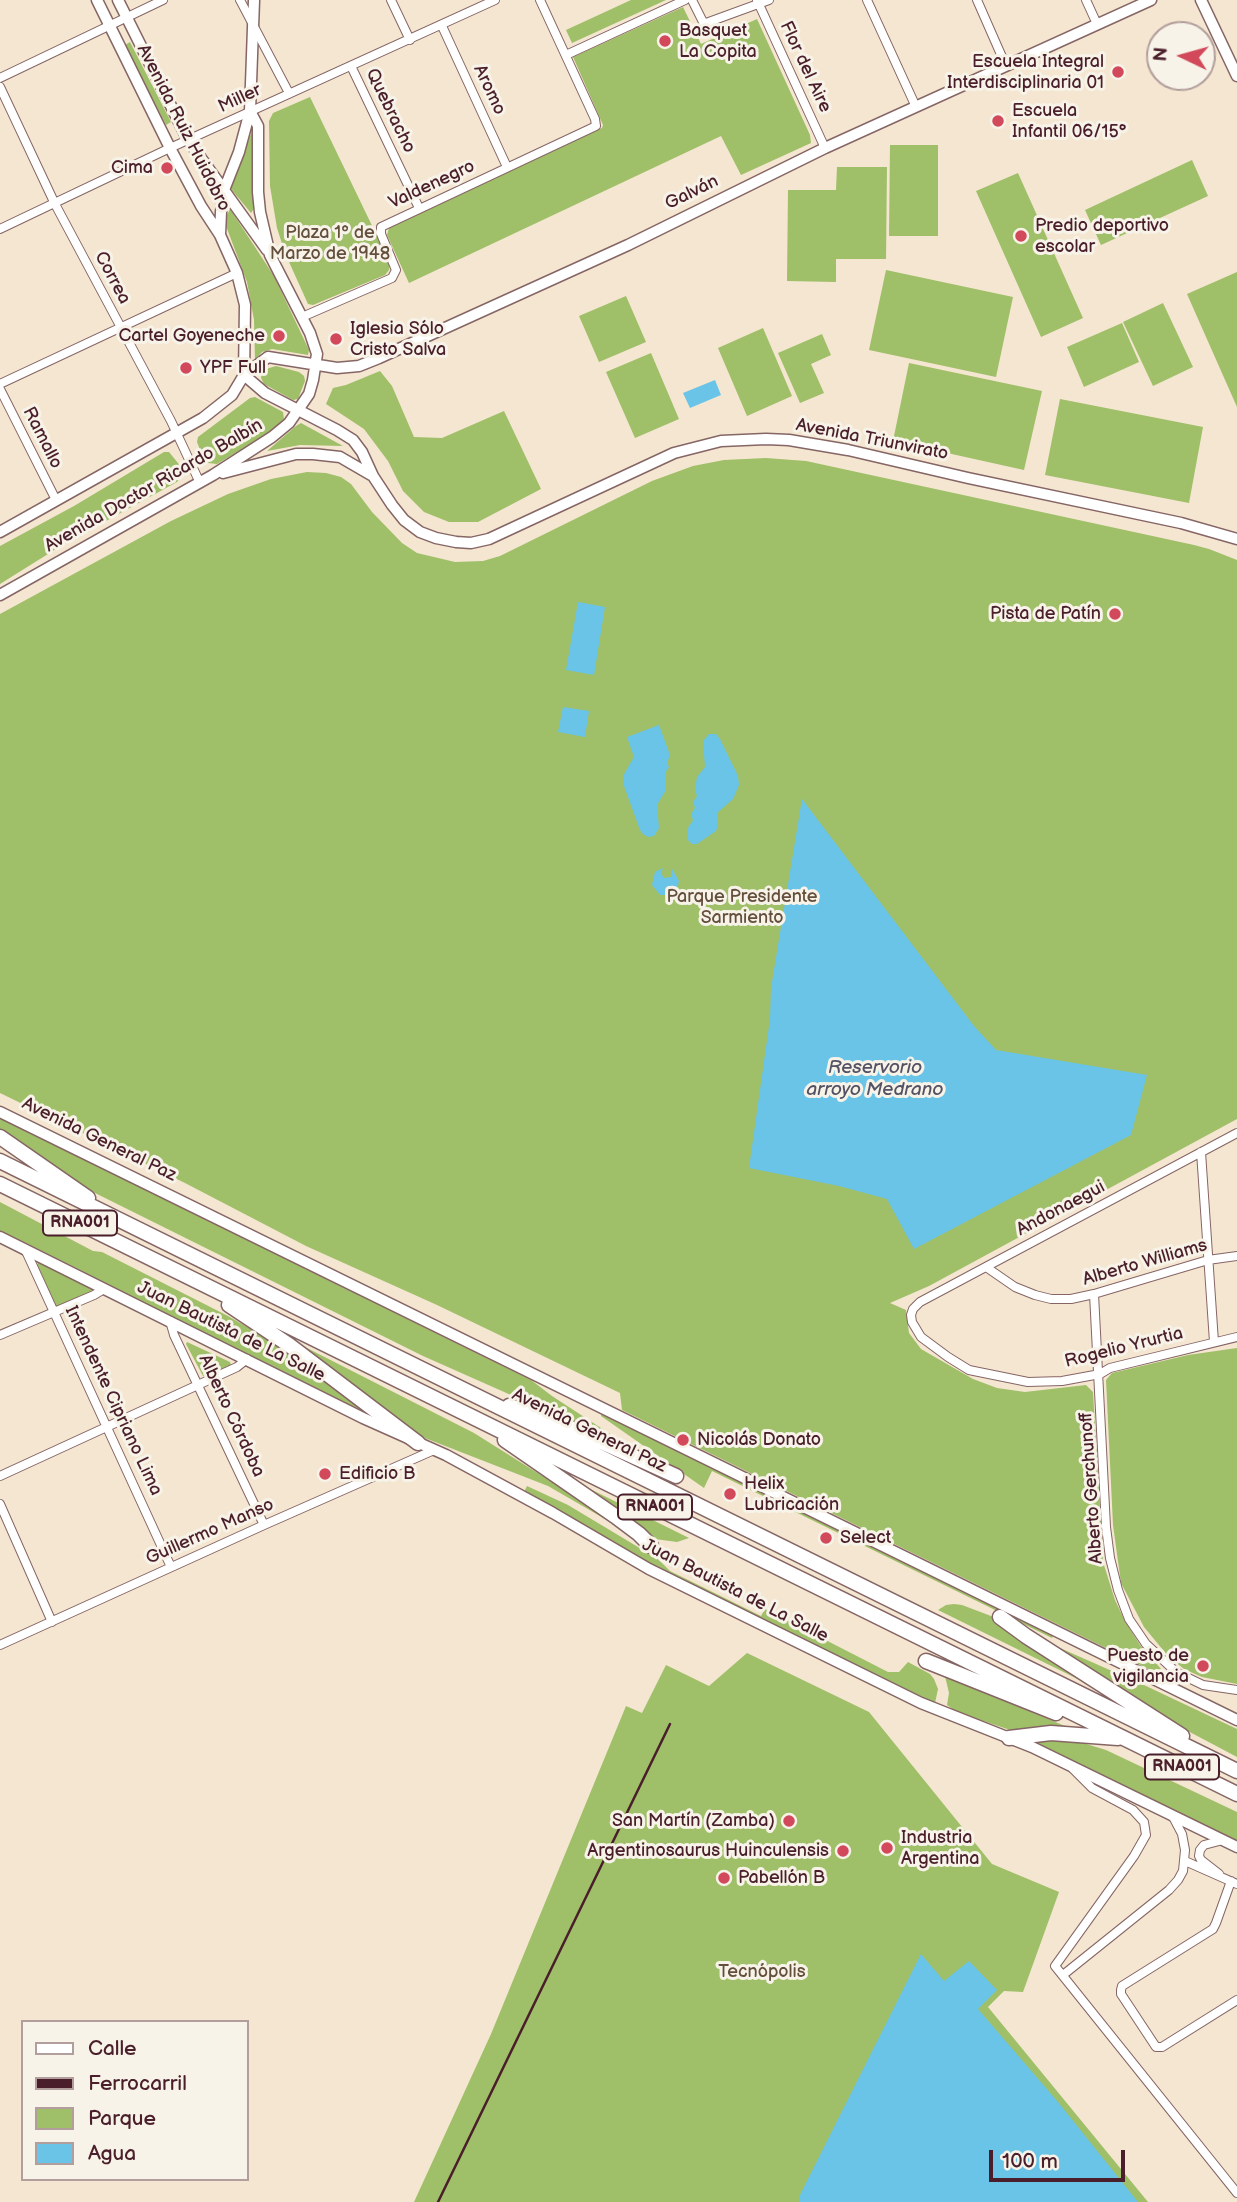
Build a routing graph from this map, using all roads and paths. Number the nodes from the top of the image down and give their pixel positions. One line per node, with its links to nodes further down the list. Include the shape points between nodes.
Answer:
1 (97, 0): 19 (street, Avenida Ruiz Huidobro)
2 (118, 0): 18 (street, Avenida Ruiz Huidobro)
3 (163, 0): 18 (street)
4 (240, 0): 20 (street)
5 (254, 0): 20 (street, Avenida Doctor Ricardo Balbín)
6 (391, 0): 23 (street)
7 (495, 0): 22 (street, Miller)
8 (540, 0): 24 (street)
9 (685, 0): 24 (street)
10 (692, 0): 17 (street, via 703,22 710,23)
11 (769, 0): 17 (street)
12 (867, 0): 31 (street)
13 (976, 0): 26 (street)
14 (1086, 0): 21 (street)
15 (1151, 0): 21 (street, Galván)
16 (1201, 0): 27 (street)
17 (758, 2): 35 (street, Flor del Aire)
18 (127, 17): 19 (street); 33 (street, Avenida Ruiz Huidobro)
19 (110, 24): 28 (street); 34 (street, Avenida Ruiz Huidobro)
20 (253, 24): 30 (street); 32 (street, Avenida Doctor Ricardo Balbín)
21 (1097, 24): 26 (street, Galván)
22 (442, 26): 23 (street, Miller); 36 (street, Aromo)
23 (410, 40): 25 (street, Miller)
24 (566, 55): 36 (street, Valdenegro, via 597,124)
25 (351, 65): 30 (street, Miller); 39 (street, Quebracho)
26 (1006, 66): 31 (street, Galván)
27 (1237, 76)
28 (0, 78)
29 (0, 87): 38 (street, Correa)
30 (289, 93): 32 (street, Miller)
31 (916, 107): 35 (street, Galván)
32 (250, 111): 33 (street, Miller); 37 (street, Avenida Doctor Ricardo Balbín); 42 (street, Avenida Doctor Ricardo Balbín, via 257,126 260,212)
33 (188, 140): 34 (street, Miller); 37 (street, Avenida Ruiz Huidobro)
34 (170, 148): 38 (street, Miller); 41 (street, Avenida Ruiz Huidobro)
35 (825, 148): 46 (street, Galván, via 379,358 349,368)
36 (508, 167): 39 (street, Valdenegro)
37 (224, 190): 41 (street, Avenida Doctor Ricardo Balbín); 42 (street, Avenida Ruiz Huidobro)
38 (55, 204): 40 (street, Miller); 45 (street, Correa)
39 (419, 208): 44 (street, Valdenegro, via 381,227 397,270 392,278)
40 (0, 229)
41 (220, 235): 43 (street, Avenida Ruiz Huidobro)
42 (270, 255): 44 (street, Avenida Doctor Ricardo Balbín)
43 (237, 272): 45 (street); 47 (street, via 245,305)
44 (302, 317): 46 (street, Avenida Doctor Ricardo Balbín, via 315,345)
45 (120, 327): 48 (street); 50 (street, Correa)
46 (316, 365): 47 (street, Galván, via 268,357); 49 (street, Avenida Doctor Ricardo Balbín)
47 (244, 374): 49 (street, Avenida Triunvirato, via 265,393); 50 (street, Avenida Doctor Ricardo Balbín, via 227,400)
48 (0, 387): 54 (street, Ramallo)
49 (299, 411): 51 (street, Avenida Doctor Ricardo Balbín, via 272,438); 52 (street, Avenida Triunvirato, via 353,440)
50 (177, 433): 53 (street, Correa); 54 (street, Avenida Doctor Ricardo Balbín)
51 (214, 475): 52 (street, Avenida Triunvirato, via 286,456 313,454 340,457); 53 (street, Avenida Doctor Ricardo Balbín)
52 (373, 476): 56 (street, Avenida Triunvirato, via 391,505 420,532 471,542 505,533 674,453 721,441 789,440 1181,523)
53 (200, 483): 57 (street, Avenida Doctor Ricardo Balbín)
54 (56, 500): 55 (street, Avenida Doctor Ricardo Balbín)
55 (0, 532)
56 (1237, 539)
57 (0, 595)
58 (0, 1112): 99 (street, Avenida General Paz)
59 (1237, 1133): 61 (street, Andonaegui)
60 (0, 1136): 64 (highway)
61 (1201, 1152): 68 (street); 69 (street, Andonaegui)
62 (0, 1161): 64 (highway, Avenida General Paz / RNA001)
63 (0, 1184): 70 (highway, RNA001)
64 (107, 1214): 82 (highway, Avenida General Paz / RNA001)
65 (0, 1237): 66 (street, Juan Bautista de La Salle)
66 (25, 1249): 71 (street, Juan Bautista de La Salle); 73 (street, Intendente Cipriano Lima)
67 (1237, 1256): 68 (street, Alberto Williams)
68 (1208, 1260): 72 (street, Alberto Williams); 78 (street)
69 (986, 1267): 72 (street, Alberto Williams, via 1035,1295 1071,1300); 75 (street, Andonaegui, via 920,1302 913,1309)
70 (184, 1274): 83 (highway, RNA001); 85 (highway, via 289,1345)
71 (104, 1289): 73 (street); 74 (street, Juan Bautista de La Salle)
72 (1094, 1294): 80 (street, Alberto Gerchunoff)
73 (54, 1312): 76 (street); 84 (street, Intendente Cipriano Lima)
74 (170, 1321): 79 (street, Juan Bautista de La Salle); 81 (street, Alberto Córdoba)
75 (912, 1322): 80 (street, Rogelio Yrurtia, via 933,1347 970,1370 1028,1382)
76 (0, 1335)
77 (1237, 1337): 78 (street, Rogelio Yrurtia)
78 (1214, 1342): 80 (street, Rogelio Yrurtia, via 1110,1367)
79 (247, 1359): 81 (street); 85 (street, Juan Bautista de La Salle)
80 (1100, 1374): 97 (street, Alberto Gerchunoff, via 1106,1527 1118,1590 1129,1619 1146,1644 1176,1672)
81 (199, 1384): 84 (street); 90 (street, Alberto Córdoba)
82 (477, 1396): 88 (highway, via 544,1416); 103 (highway, Avenida General Paz / RNA001)
83 (475, 1418): 91 (highway, via 615,1516); 102 (highway, RNA001)
84 (107, 1426): 87 (street); 92 (street, Intendente Cipriano Lima)
85 (418, 1443): 86 (street, Juan Bautista de La Salle)
86 (434, 1450): 90 (street, Guillermo Manso); 101 (street, Juan Bautista de La Salle, via 660,1574 921,1703)
87 (0, 1476)
88 (676, 1476)
89 (0, 1504): 94 (street)
90 (264, 1525): 92 (street, Guillermo Manso)
91 (650, 1546)
92 (171, 1567): 94 (street, Guillermo Manso)
93 (1000, 1617): 103 (highway)
94 (52, 1622): 95 (street, Guillermo Manso)
95 (0, 1645)
96 (926, 1661): 102 (highway)
97 (1203, 1685): 98 (street, Alberto Gerchunoff); 99 (street)
98 (1237, 1690)
99 (1195, 1699): 100 (street, Avenida General Paz)
100 (1237, 1720)
101 (1009, 1738): 102 (highway, via 1051,1733); 104 (street, Juan Bautista de La Salle)
102 (1126, 1739): 106 (highway, RNA001)
103 (1220, 1763): 105 (highway, Avenida General Paz / RNA001)
104 (1069, 1765): 107 (street, Juan Bautista de La Salle); 113 (street, via 1092,1788 1133,1810 1144,1822 1146,1835 1055,1966)
105 (1237, 1771)
106 (1237, 1794)
107 (1172, 1815): 108 (street, Juan Bautista de La Salle); 110 (street, via 1182,1834)
108 (1223, 1840): 109 (street, Juan Bautista de La Salle); 111 (street, via 1205,1844 1199,1856)
109 (1237, 1847)
110 (1185, 1861): 111 (street); 113 (street, via 1169,1890)
111 (1219, 1874): 112 (street)
112 (1234, 1883): 114 (street, via 1213,1929 1122,1986 1121,1994 1156,2047)
113 (1063, 1975): 115 (street)
114 (1237, 2000)
115 (1237, 2193)

